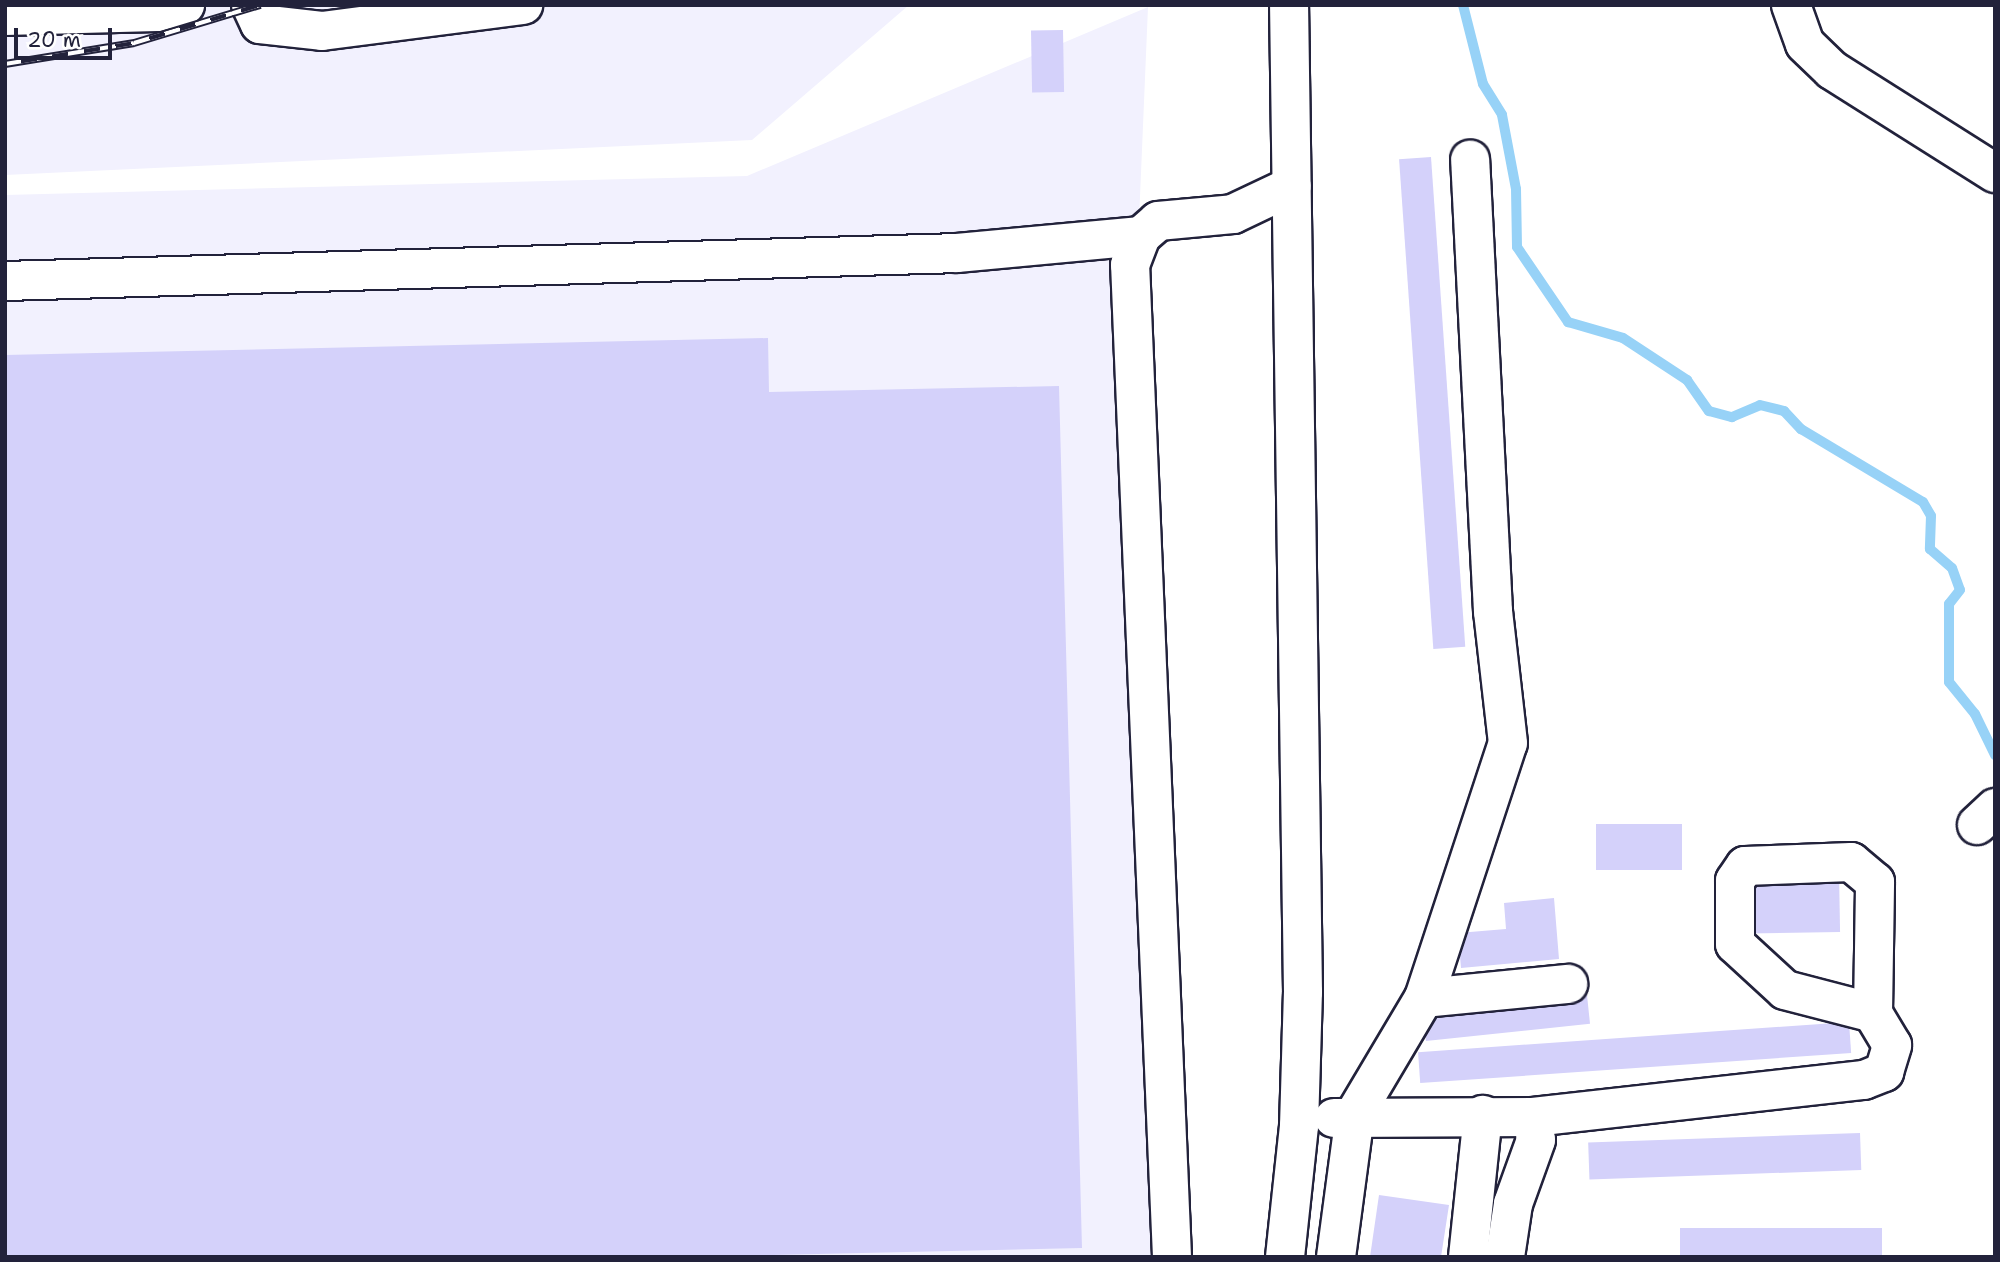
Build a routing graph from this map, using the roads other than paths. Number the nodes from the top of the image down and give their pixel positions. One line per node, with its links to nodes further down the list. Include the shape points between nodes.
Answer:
1 (185, 5): 6 (street, via 157,12)
2 (523, 5): 5 (street, via 322,31 279,30 260,24)
3 (1289, 5): 9 (street)
4 (1791, 5): 8 (street, via 1805,44 1832,71)
5 (249, 7)
6 (5, 16)
7 (1470, 160): 13 (street, via 1493,611 1508,743)
8 (1995, 173)
9 (1292, 186): 10 (street, via 1233,215 1158,221); 18 (street)
10 (1141, 236): 11 (street, via 957,253); 19 (street, via 1130,265)
11 (5, 281)
12 (1568, 984): 13 (street)
13 (1424, 998): 15 (street)
14 (1873, 1013): 14 (street, via 1879,894 1866,871 1820,860 1745,866 1735,881 1735,944 1785,990); 17 (street, via 1892,1045 1884,1072 1864,1080)
15 (1355, 1114): 16 (street); 18 (street); 21 (street)
16 (1483, 1115): 17 (street); 22 (street)
17 (1533, 1117): 23 (street, via 1536,1140 1513,1205)
18 (1299, 1126): 20 (street)
19 (1172, 1257)
20 (1285, 1257)
21 (1336, 1257)
22 (1468, 1257)
23 (1505, 1257)

